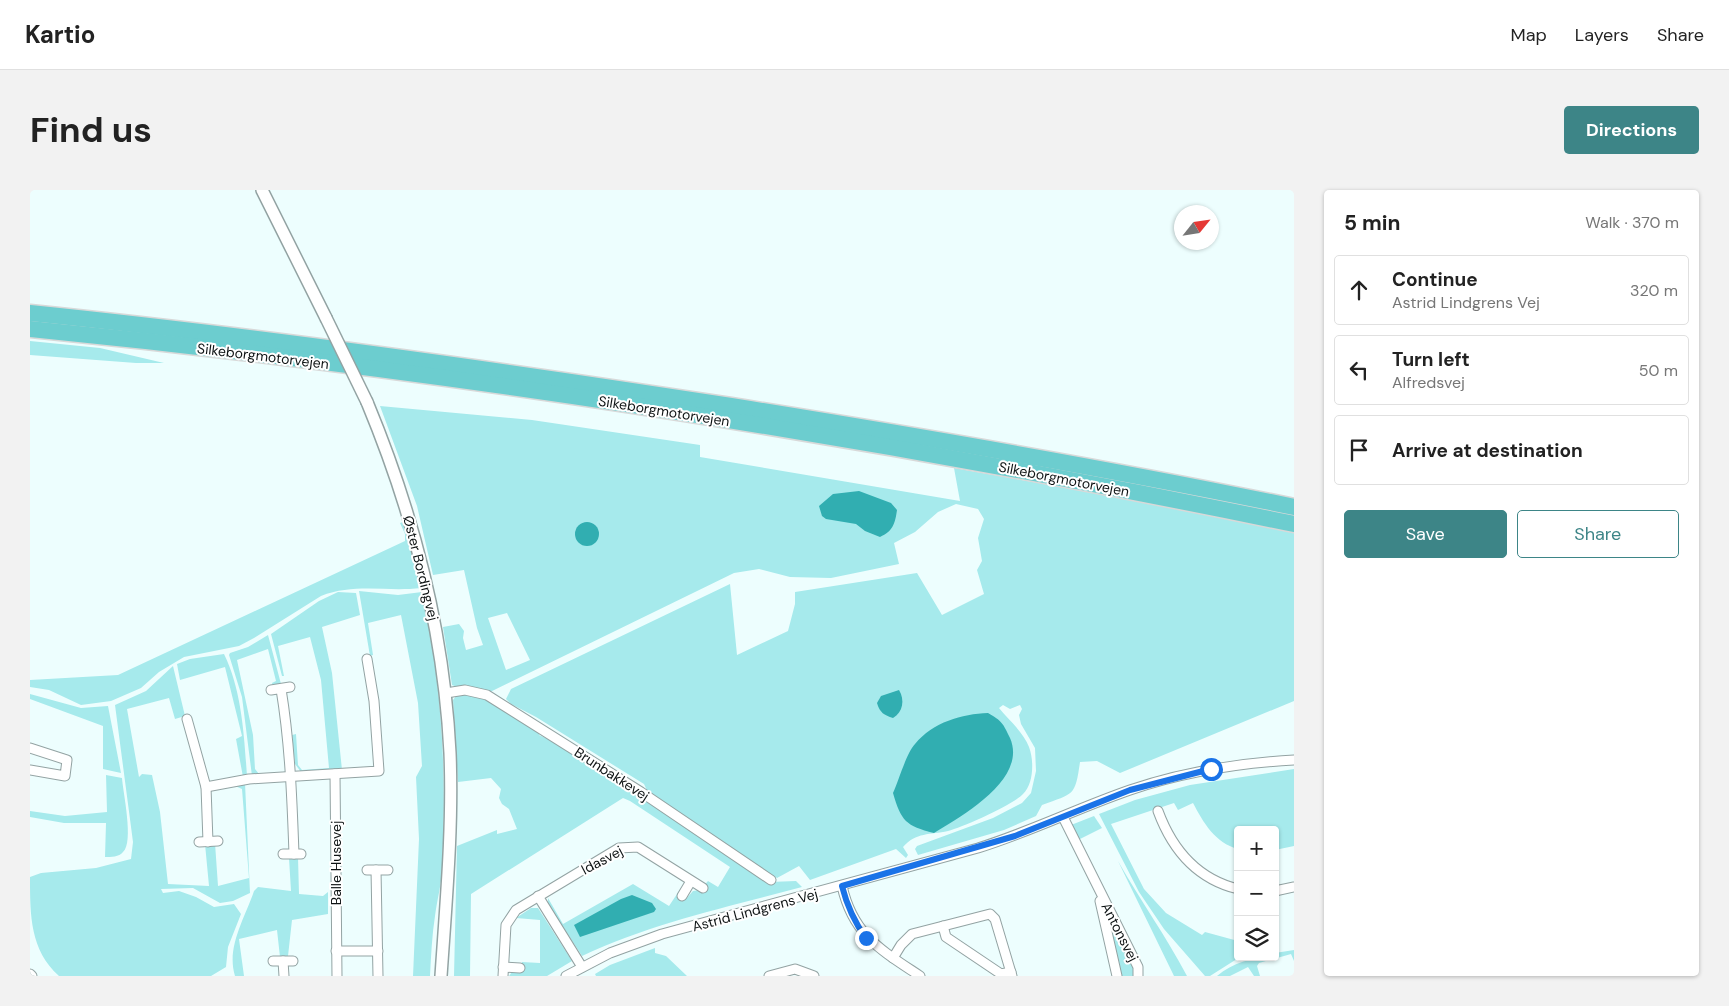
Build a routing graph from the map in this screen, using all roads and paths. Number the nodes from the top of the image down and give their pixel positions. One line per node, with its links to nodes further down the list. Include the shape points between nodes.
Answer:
1 (262, 190): 8 (street, Øster Bordingvej, bridge, via 367,402 388,453 428,588)
2 (30, 313): 4 (highway, Silkeborgmotorvejen, via 562,380 976,447)
3 (30, 329): 5 (highway, Silkeborgmotorvejen, via 571,396 983,464)
4 (1294, 507)
5 (1294, 524)
6 (367, 659): 13 (street, via 380,770)
7 (271, 690): 14 (street, via 286,688)
8 (446, 693): 21 (street, Brunbakkevej, via 465,690 487,695 641,792); 45 (street, Øster Bordingvej, via 450,824)
9 (187, 719): 15 (street)
10 (30, 748): 12 (street, via 67,760 66,776)
11 (1294, 760): 17 (street, Astrid Lindgrens Vej, via 1256,762 1168,780 1130,790)
12 (30, 770)
13 (335, 774): 14 (street); 32 (street, Balle Husevej)
14 (292, 776): 15 (street, via 248,779); 19 (street, via 298,854)
15 (206, 787): 18 (street, via 213,841)
16 (1158, 811): 25 (street, via 1166,834 1185,858 1204,875)
17 (1063, 817): 23 (street, Astrid Lindgrens Vej, via 978,848); 27 (street, Antonsvej)
18 (199, 842)
19 (283, 854)
20 (388, 870): 33 (street, via 372,870)
21 (771, 880)
22 (691, 881): 26 (street, Idasvej); 29 (street, Idasvej, via 638,847 629,846 619,848); 30 (street)
23 (842, 886): 34 (street, via 857,926 866,938); 38 (street, Astrid Lindgrens Vej, via 662,934)
24 (1294, 886): 28 (street)
25 (1234, 887)
26 (703, 888)
27 (1097, 888): 50 (street, Antonsvej); 51 (street, Antonsvej, via 1138,967)
28 (1279, 890)
29 (538, 896): 38 (street); 40 (street, Idasvej, via 516,910 506,925)
30 (682, 896)
31 (943, 926): 34 (street, via 912,934); 41 (street, via 946,937 1001,974); 41 (street, via 990,914 995,919)
32 (336, 951): 33 (street); 43 (street, Balle Husevej)
33 (378, 951): 44 (street)
34 (894, 958): 49 (street)
35 (273, 961): 36 (street)
36 (283, 961): 37 (street); 42 (street)
37 (293, 961)
38 (582, 967): 46 (street, Astrid Lindgrens Vej)
39 (520, 968): 40 (street, Idasvej)
40 (503, 971)
41 (1011, 974)
42 (284, 976)
43 (337, 976)
44 (378, 976)
45 (441, 976)
46 (566, 976)
47 (769, 976): 48 (street, via 795,969)
48 (814, 976)
49 (920, 976)
50 (1117, 976)
51 (1138, 976)

